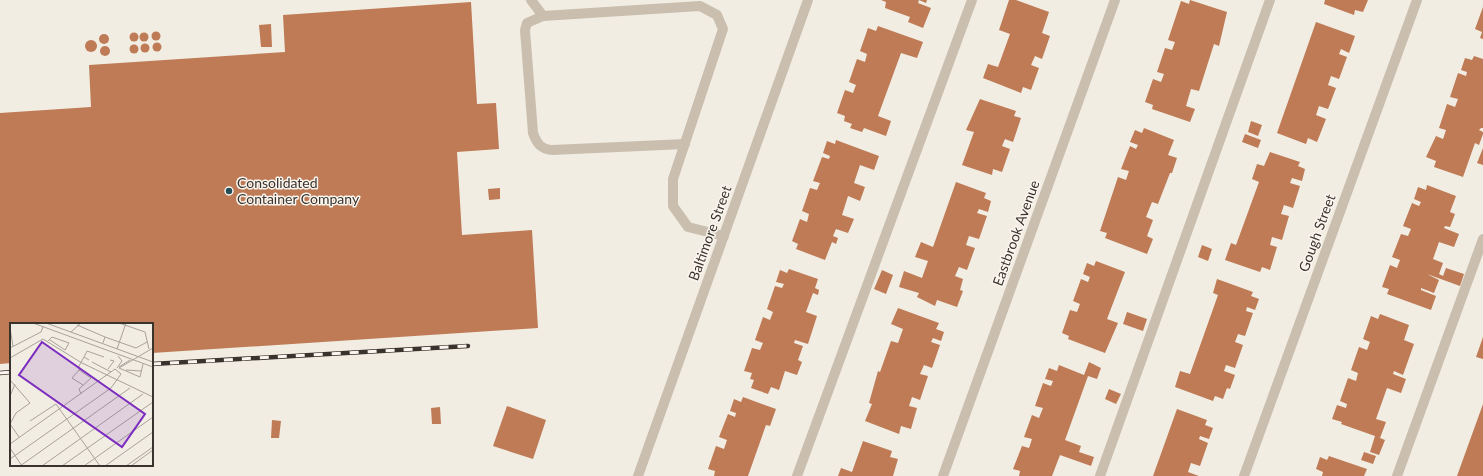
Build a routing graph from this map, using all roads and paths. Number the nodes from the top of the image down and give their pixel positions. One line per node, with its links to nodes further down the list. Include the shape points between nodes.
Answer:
1 (530, 0): 7 (street)
2 (808, 0): 9 (street, Baltimore Street)
3 (972, 0): 12 (street)
4 (1115, 0): 13 (street, Eastbrook Avenue)
5 (1270, 0): 14 (street)
6 (1417, 0): 15 (street, Gough Street)
7 (543, 16): 8 (street, via 527,23 525,30 533,133 536,143 552,150); 8 (street, via 700,6 717,15 723,29)
8 (685, 144): 9 (street, via 673,179 673,206 688,227)
9 (724, 236): 11 (street, Baltimore Street)
10 (1483, 239): 16 (street)
11 (638, 476)
12 (797, 476)
13 (943, 476)
14 (1100, 476)
15 (1244, 476)
16 (1396, 476)

